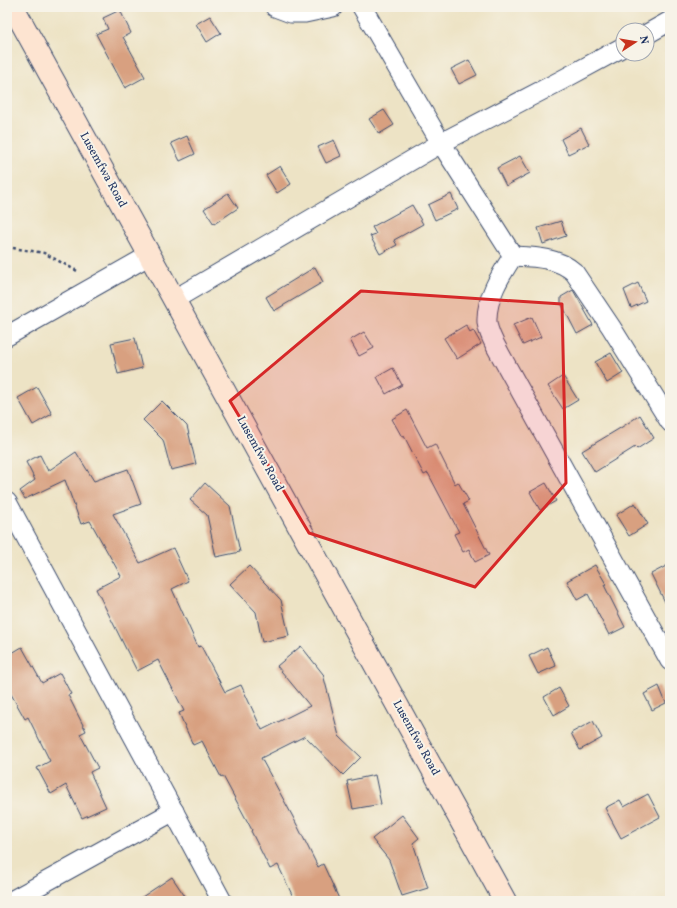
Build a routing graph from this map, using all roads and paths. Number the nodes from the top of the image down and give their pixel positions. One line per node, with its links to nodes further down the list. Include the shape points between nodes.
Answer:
1 (13, 7): 10 (street, Lusemfwa Road)
2 (275, 7): 3 (street, via 291,13)
3 (333, 7)
4 (362, 7): 8 (street)
5 (670, 21): 6 (street)
6 (655, 29)
7 (615, 51): 8 (street)
8 (441, 143): 11 (street); 13 (street)
9 (7, 247): 12 (path, via 44,253)
10 (150, 255): 12 (street); 13 (street, Lusemfwa Road)
11 (512, 256): 15 (street, via 537,257 559,262 574,272); 17 (street, via 490,302 487,323 492,337)
12 (100, 284): 14 (street)
13 (175, 299): 21 (street, Lusemfwa Road)
14 (7, 336)
15 (670, 422)
16 (7, 502): 18 (street)
17 (670, 661)
18 (174, 811): 19 (street); 20 (street)
19 (11, 901)
20 (222, 901)
21 (505, 901)

